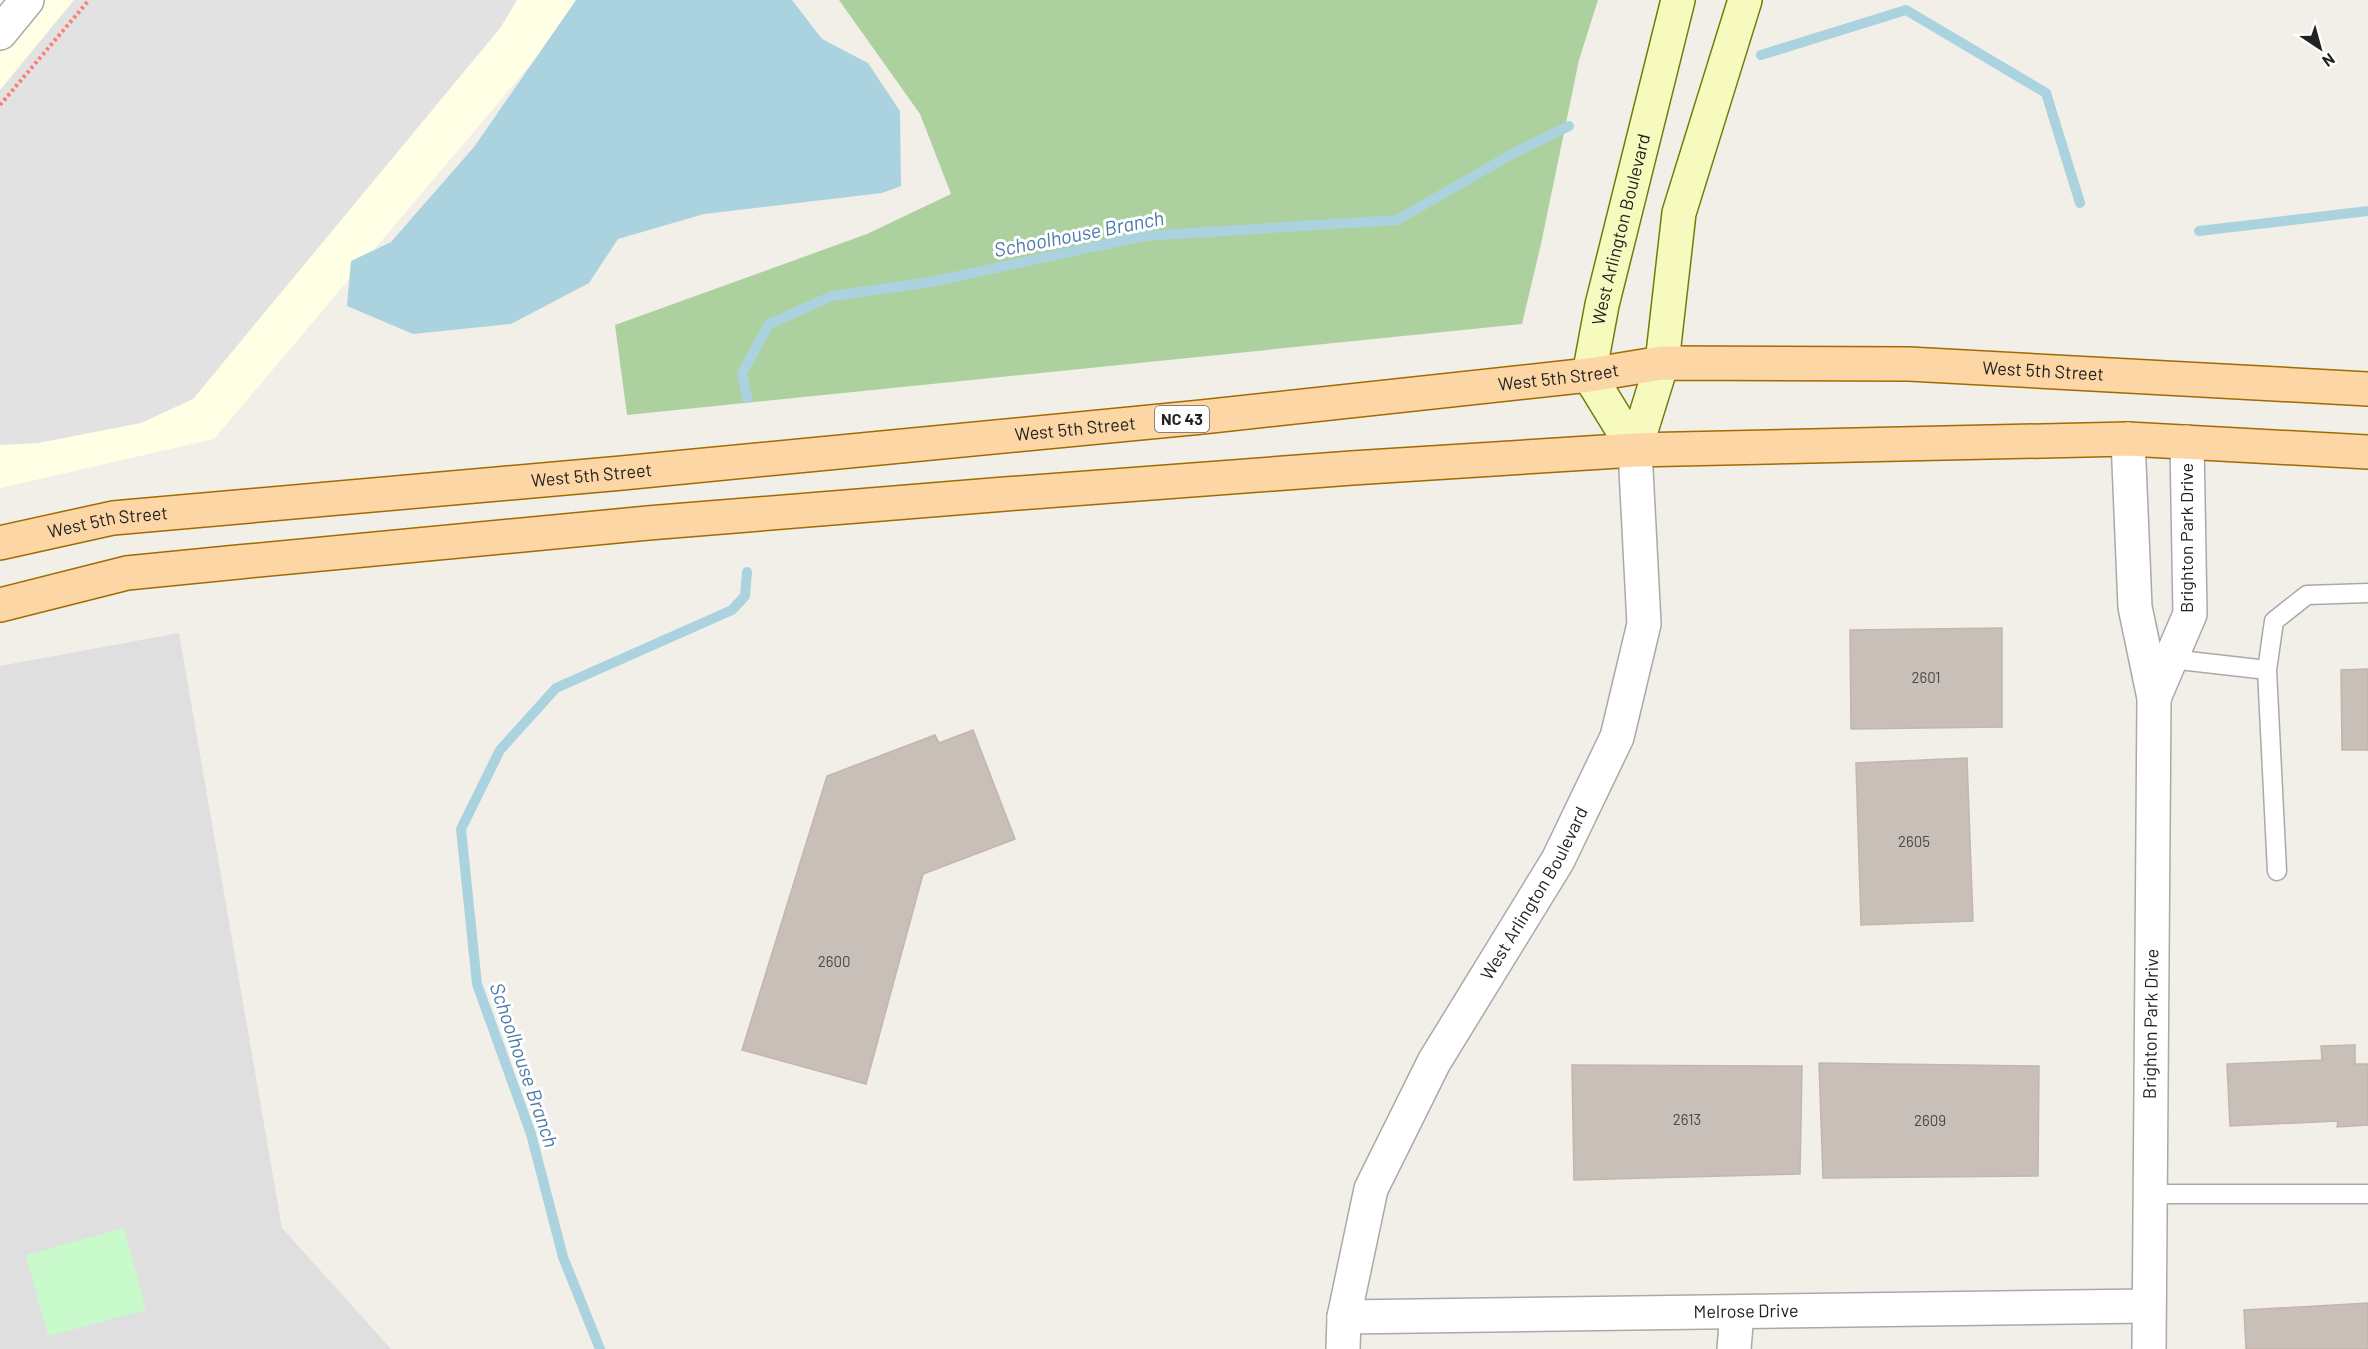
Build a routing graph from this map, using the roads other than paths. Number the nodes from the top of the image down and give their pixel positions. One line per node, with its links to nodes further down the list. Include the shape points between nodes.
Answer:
1 (27, 0): 4 (street)
2 (1678, 0): 6 (main road, West Arlington Boulevard, via 1602,305)
3 (1745, 0): 5 (main road, West Arlington Boulevard, via 1680,213)
4 (0, 33)
5 (1662, 363): 6 (main road, West 5th Street / NC 43); 7 (main road, West 5th Street / NC 43, via 1909,364); 10 (main road, West Arlington Boulevard)
6 (1589, 375): 10 (main road, West Arlington Boulevard); 12 (main road, West 5th Street / NC 43, via 1166,421 113,518)
7 (2368, 389)
8 (2128, 439): 9 (main road); 10 (main road); 17 (street, Brighton Park Drive, via 2135,607)
9 (2187, 442): 11 (main road); 15 (street, Brighton Park Drive, via 2190,614)
10 (1635, 450): 14 (main road, via 1005,494 205,565 127,573); 23 (street, West Arlington Boulevard, via 1644,624 1617,737 1558,860 1434,1062 1371,1189)
11 (2368, 452)
12 (0, 543)
13 (2368, 593): 16 (lane, via 2307,595 2274,621)
14 (0, 605)
15 (2171, 659): 16 (lane); 17 (street, Brighton Park Drive)
16 (2267, 669): 18 (lane)
17 (2154, 698): 19 (street, Brighton Park Drive)
18 (2277, 871)
19 (2150, 1194): 20 (lane); 21 (street, Brighton Park Drive)
20 (2368, 1194)
21 (2148, 1306): 22 (street, Melrose Drive); 25 (street, Brighton Park Drive)
22 (1737, 1312): 23 (street, Melrose Drive); 24 (street)
23 (1343, 1333)
24 (1734, 1349)
25 (2149, 1349)

